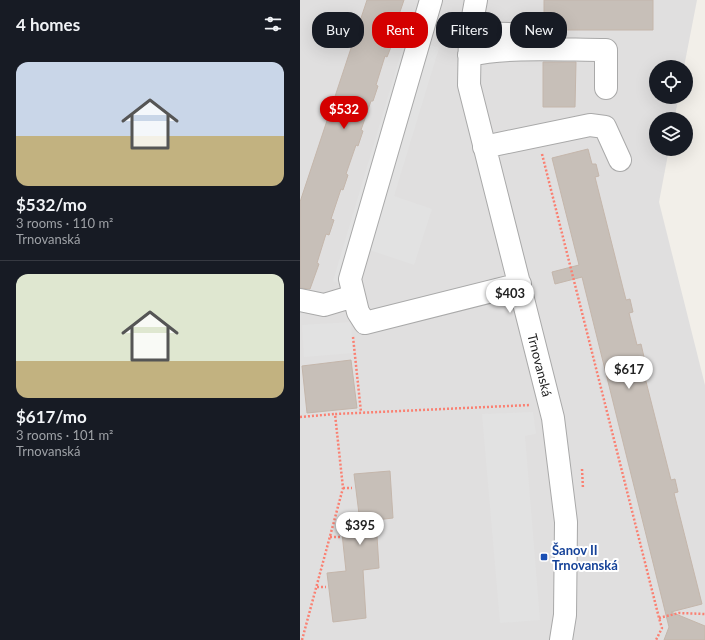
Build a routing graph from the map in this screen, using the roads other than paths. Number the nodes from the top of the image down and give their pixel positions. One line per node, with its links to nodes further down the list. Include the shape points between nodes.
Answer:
1 (431, 0): 10 (street, via 350,279)
2 (476, 0): 3 (street, Trnovanská)
3 (474, 12)
4 (469, 48): 5 (street, Trnovanská)
5 (469, 55): 6 (street, via 481,52 606,50); 7 (street, Trnovanská, via 469,84)
6 (606, 88)
7 (484, 147): 8 (street, via 590,125 605,127); 9 (street, Trnovanská)
8 (620, 160)
9 (520, 284): 10 (street, via 365,323 358,312); 12 (street, Trnovanská, via 554,418 566,522 565,615)
10 (354, 296): 11 (street, via 324,305)
11 (300, 300)
12 (561, 640)

